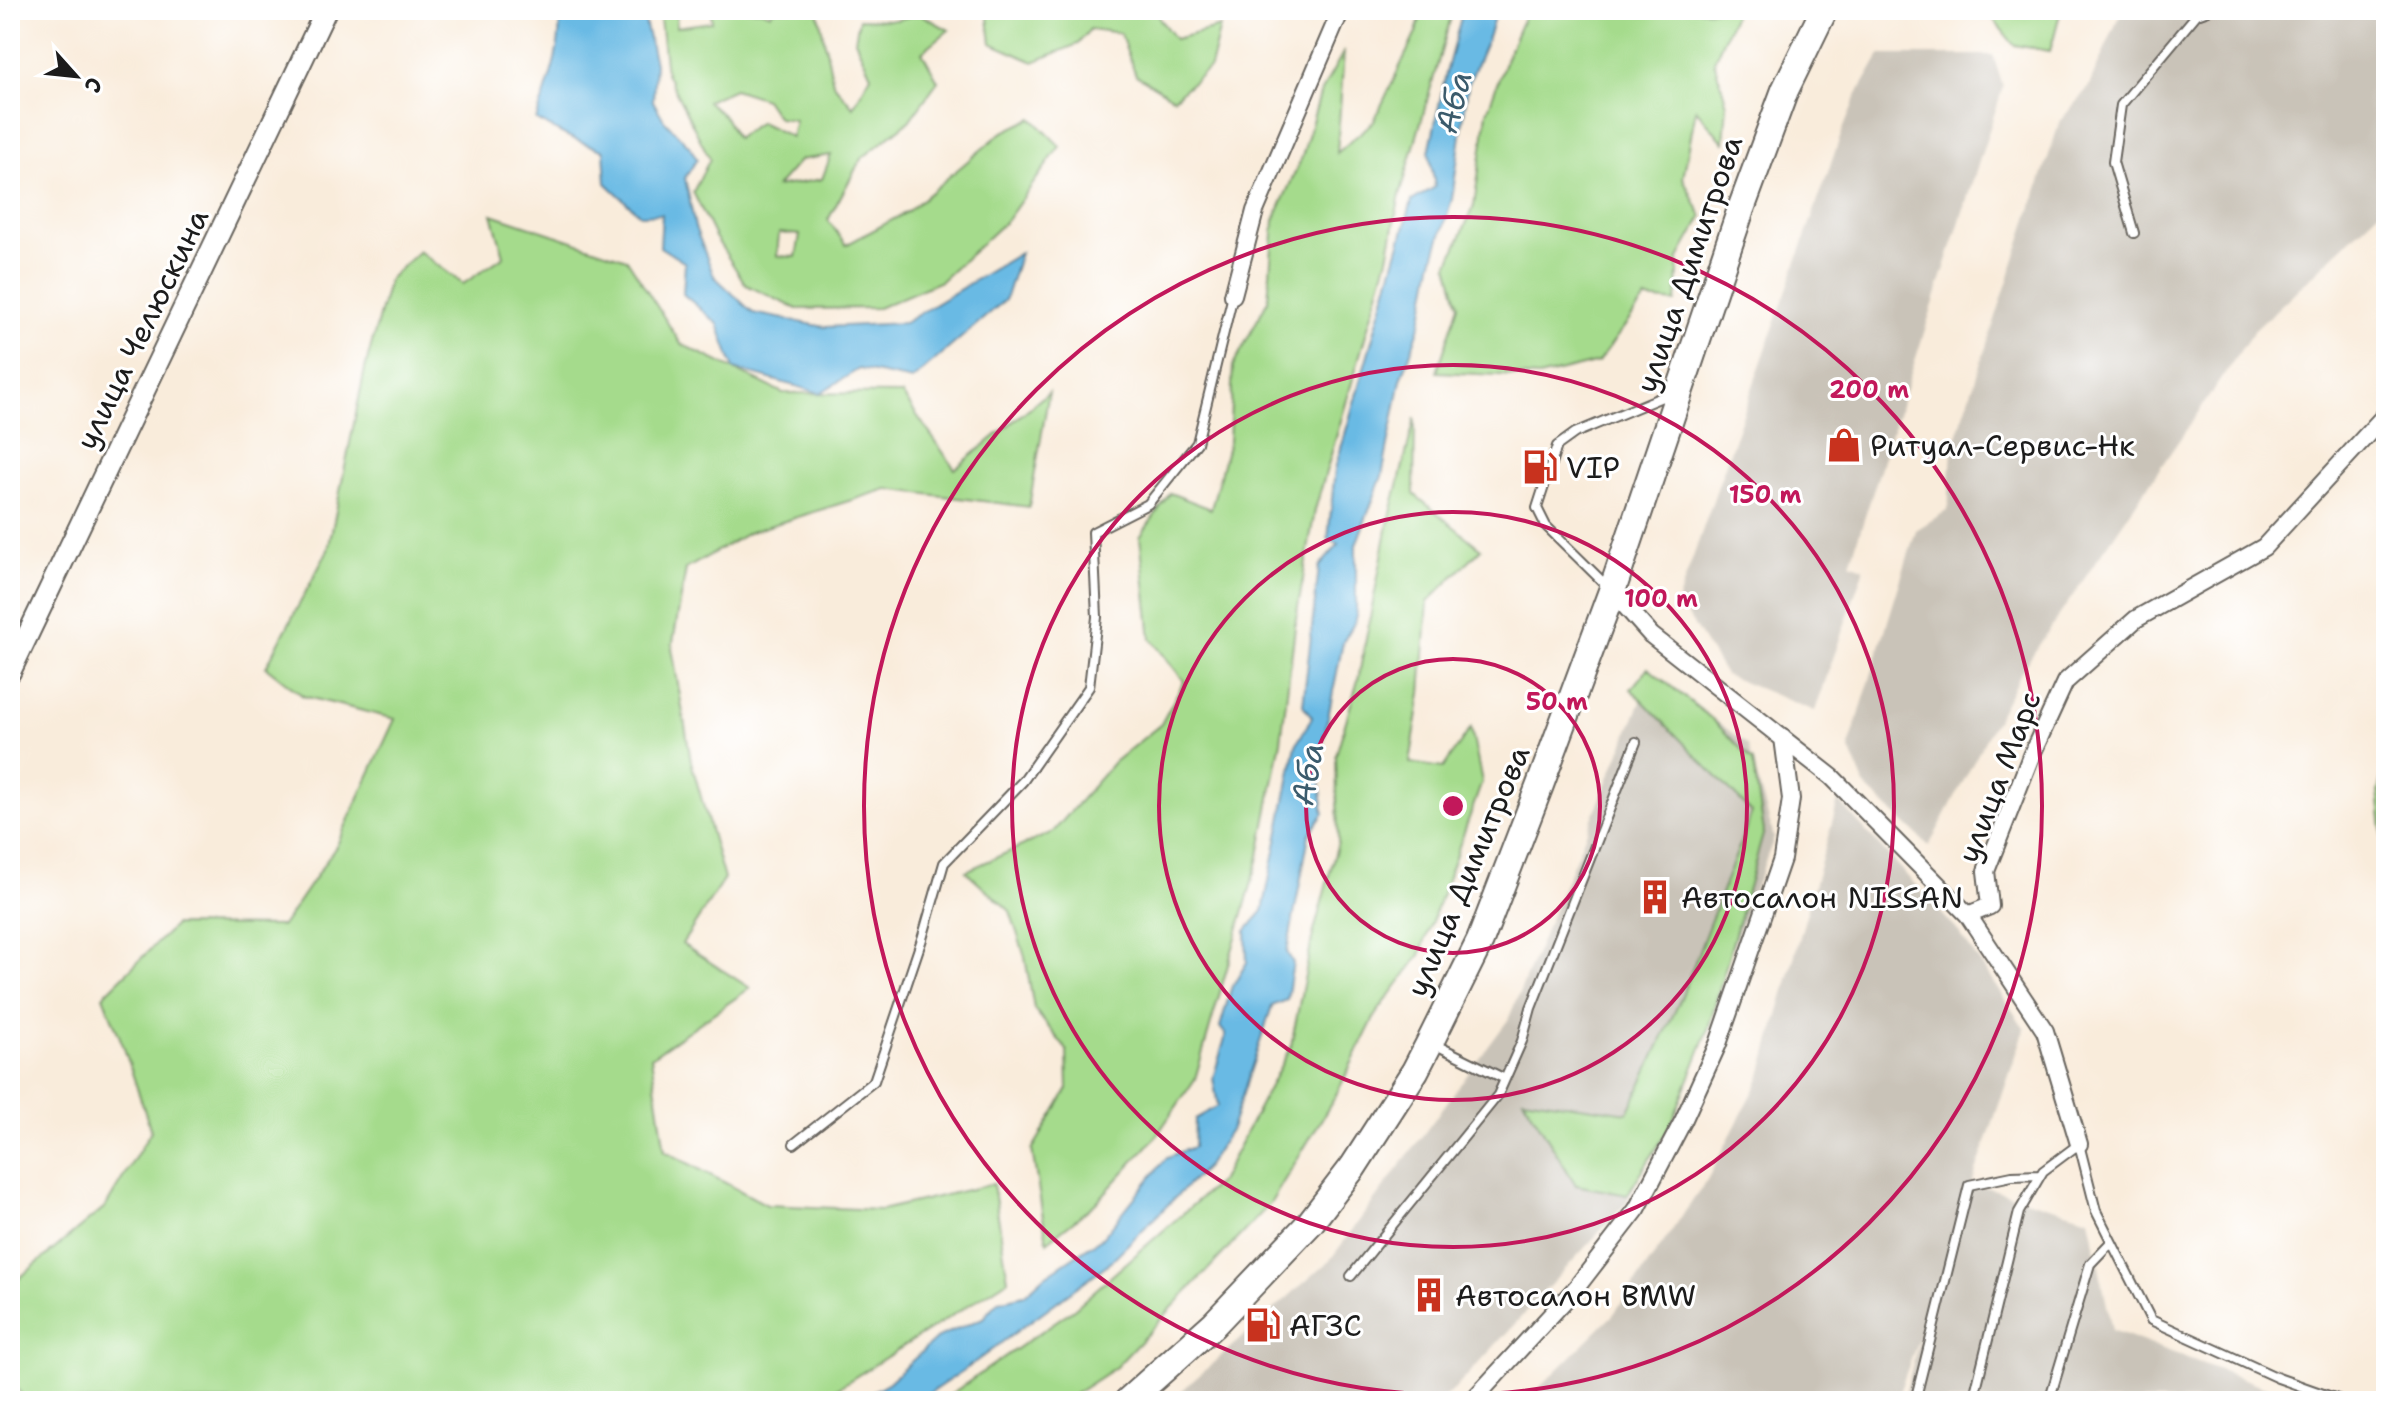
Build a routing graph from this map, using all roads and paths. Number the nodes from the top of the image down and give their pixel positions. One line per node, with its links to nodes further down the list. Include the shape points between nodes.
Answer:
1 (326, 10): 10 (street, улица Челюскина)
2 (1341, 10): 6 (street, via 1255,211)
3 (1824, 10): 7 (main road, улица Димитрова, via 1785,90)
4 (2208, 10): 5 (lane, via 2197,14 2121,105 2113,162)
5 (2134, 233)
6 (1233, 295): 16 (lane, via 1197,443 1148,504 1093,532 1097,617 1089,687 1023,781 944,863 874,1081)
7 (1678, 391): 9 (main road, улица Димитрова); 9 (lane, via 1575,433 1557,446 1537,508 1546,526)
8 (2386, 414): 13 (street, улица Марс, via 2264,547 2136,619 2065,682 1986,871 1990,906)
9 (1612, 591): 11 (street, via 1651,635); 14 (main road, улица Димитрова, via 1480,941)
10 (10, 672)
11 (1783, 738): 13 (street, via 1823,769); 22 (street, via 1791,799 1782,859 1718,1044 1683,1121 1637,1209 1576,1288)
12 (1636, 742): 15 (lane)
13 (1968, 915): 17 (street, via 2045,1031)
14 (1430, 1042): 15 (lane); 21 (main road, улица Димитрова, via 1353,1167 1310,1223 1214,1324)
15 (1505, 1079): 20 (lane, via 1478,1122)
16 (794, 1144)
17 (2079, 1144): 18 (lane); 19 (lane, via 2096,1211)
18 (2040, 1175): 23 (lane, via 1969,1185); 24 (lane, via 2019,1212)
19 (2111, 1242): 25 (lane, via 2090,1264); 26 (lane, via 2151,1320 2278,1378)
20 (1351, 1276)
21 (1128, 1401)
22 (1472, 1401)
23 (1915, 1401)
24 (1973, 1401)
25 (2049, 1401)
26 (2343, 1401)

